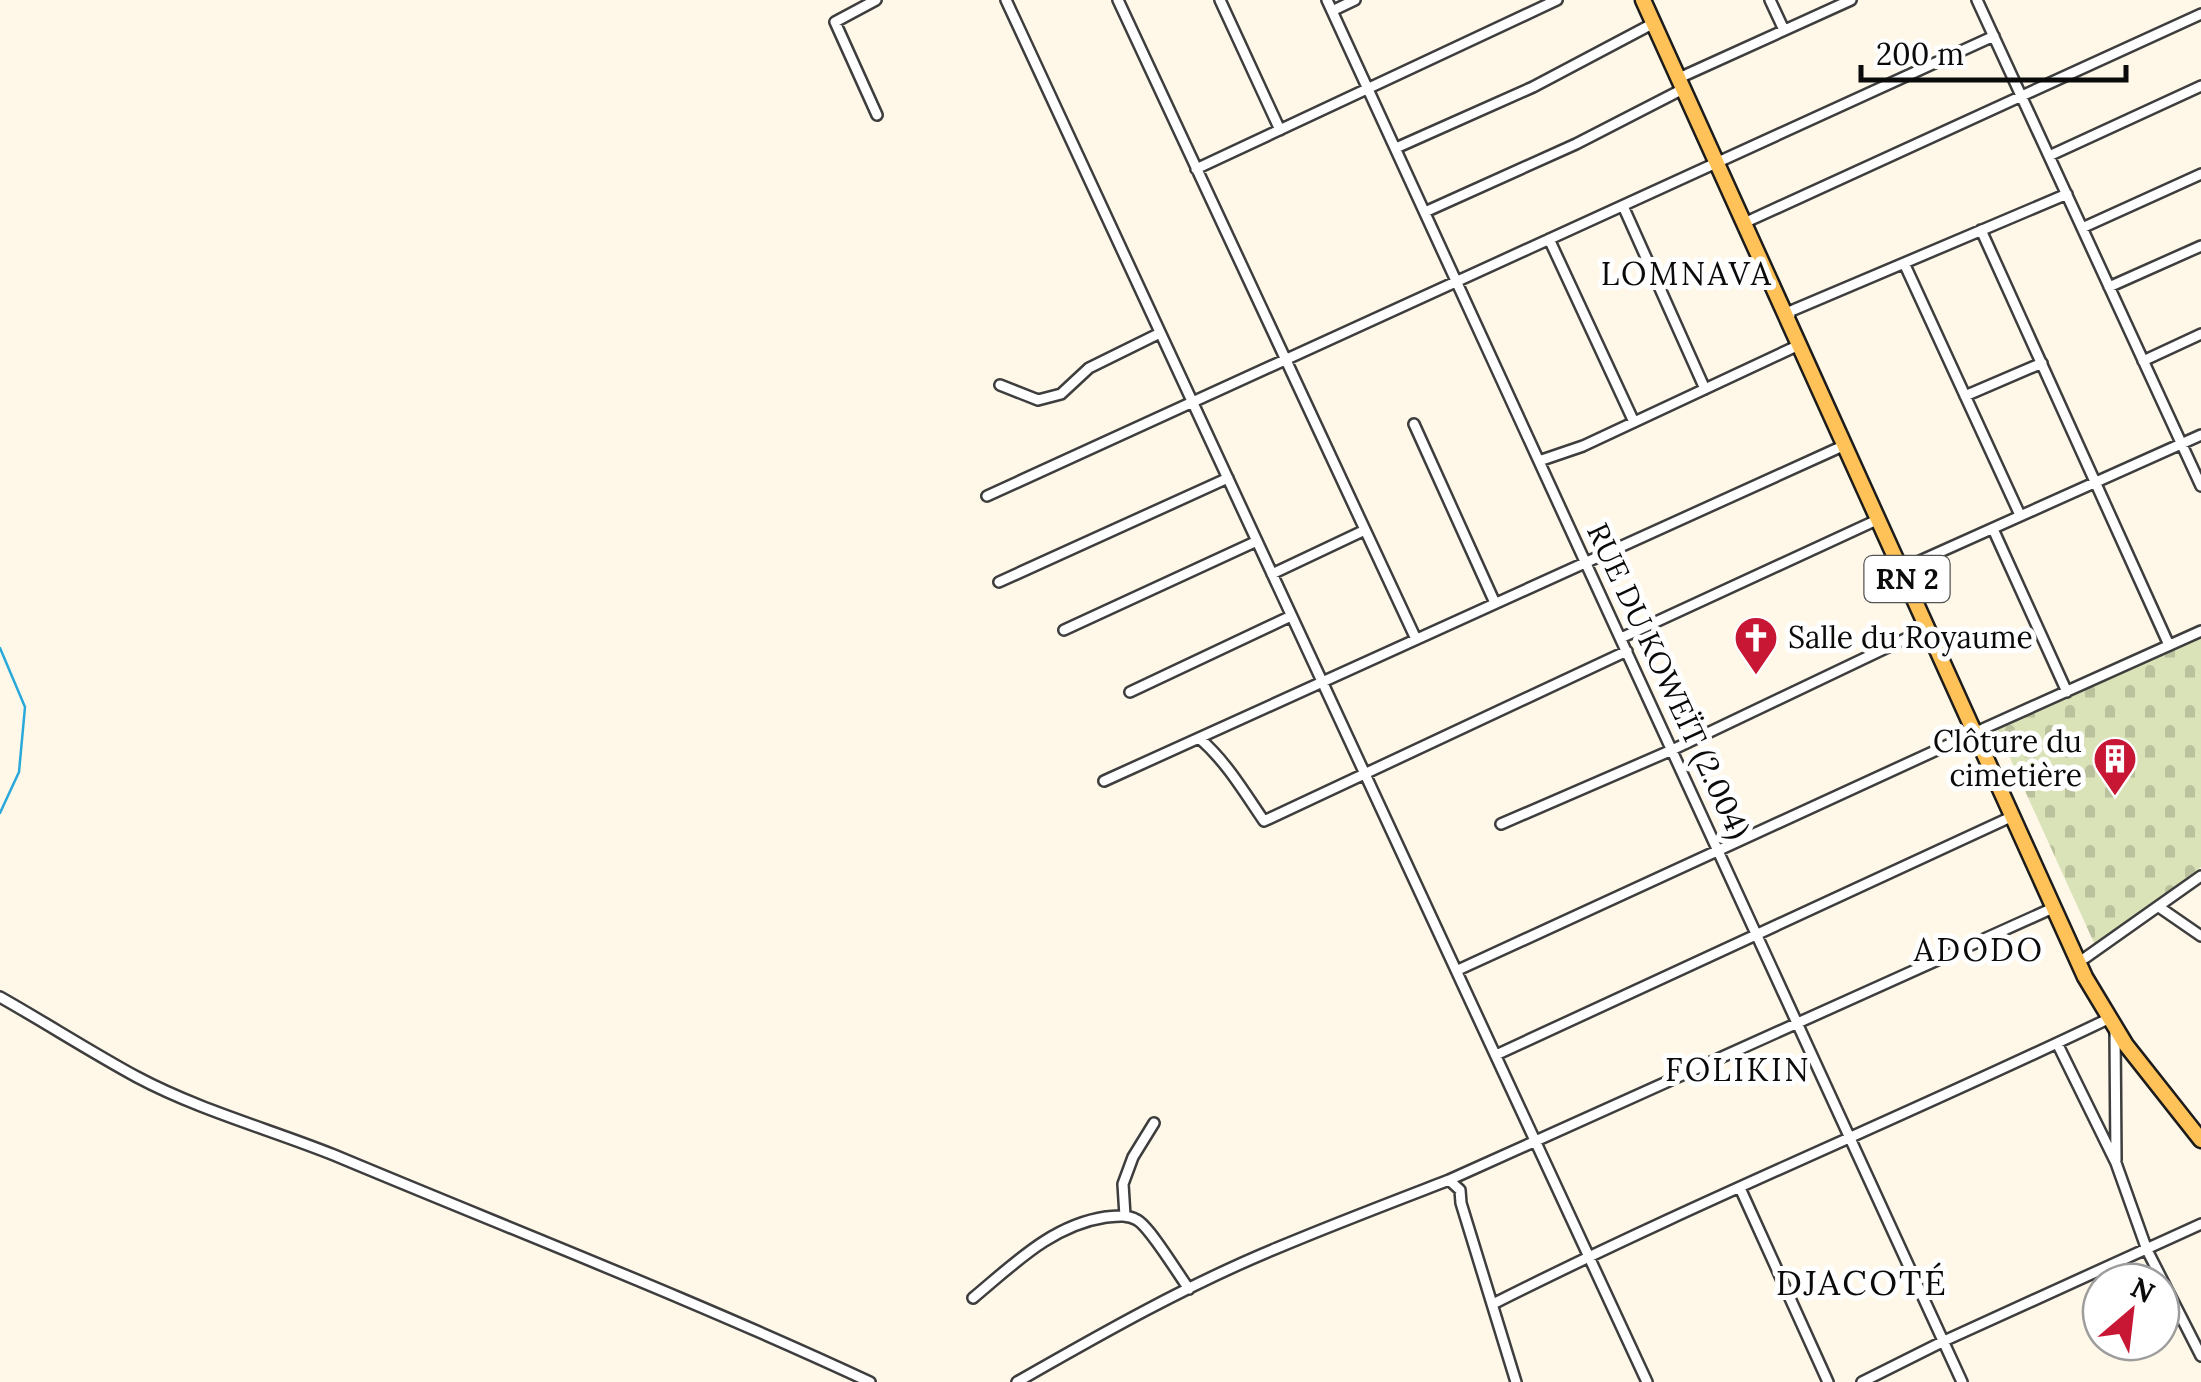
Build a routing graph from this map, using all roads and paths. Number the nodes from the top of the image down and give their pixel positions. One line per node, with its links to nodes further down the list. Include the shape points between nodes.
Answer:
1 (876, 0): 21 (street, via 836,22)
2 (1006, 0): 40 (street)
3 (1118, 0): 26 (street)
4 (1220, 0): 22 (street)
5 (1355, 0): 12 (street)
6 (1557, 0): 19 (street)
7 (1643, 0): 14 (main road, RN 2)
8 (1651, 0): 17 (main road, RN 2)
9 (1770, 0): 15 (street)
10 (1851, 0): 15 (street)
11 (1978, 0): 16 (street)
12 (1330, 5): 19 (street, RUE DU KOWEÏT (2.004))
13 (2201, 14): 20 (street)
14 (1654, 23): 17 (main road, RN 2); 23 (street)
15 (1784, 30): 17 (street)
16 (1994, 36): 20 (street); 25 (street)
17 (1682, 81): 25 (main road, RN 2); 30 (street, via 1576,144)
18 (2201, 86): 24 (street)
19 (1368, 88): 22 (street); 23 (street, RUE DU KOWEÏT (2.004))
20 (2022, 96): 24 (street); 31 (street)
21 (877, 116)
22 (1280, 130): 26 (street)
23 (1396, 148): 30 (street, RUE DU KOWEÏT (2.004))
24 (2049, 156): 28 (street)
25 (1720, 162): 29 (street); 31 (main road, RN 2)
26 (1196, 169): 43 (street)
27 (2201, 174): 32 (street)
28 (2067, 194): 32 (street); 33 (street)
29 (1623, 206): 34 (street); 47 (street)
30 (1425, 212): 37 (street, RUE DU KOWEÏT (2.004))
31 (1748, 222): 39 (main road, RN 2)
32 (2082, 228): 38 (street)
33 (1982, 230): 36 (street); 45 (street)
34 (1550, 239): 37 (street); 50 (street)
35 (2201, 246): 38 (street)
36 (1904, 263): 39 (street); 48 (street)
37 (1457, 282): 43 (street); 55 (street, RUE DU KOWEÏT (2.004))
38 (2109, 287): 44 (street)
39 (1790, 316): 42 (main road, RN 2); 66 (main road, RN 2)
40 (1160, 333): 46 (street, via 1089,368 1062,394 1038,400); 49 (street)
41 (2201, 334): 44 (street)
42 (1799, 345): 47 (street); 54 (main road, RN 2)
43 (1285, 360): 49 (street); 63 (street)
44 (2144, 361): 53 (street)
45 (2042, 363): 48 (street); 57 (street)
46 (1000, 386)
47 (1705, 390): 50 (street)
48 (1965, 396): 60 (street)
49 (1192, 402): 56 (street); 59 (street)
50 (1634, 422): 55 (street)
51 (1414, 424): 69 (street)
52 (2201, 435): 53 (street)
53 (2182, 444): 57 (street); 58 (street)
54 (1846, 445): 61 (main road, RN 2); 65 (street)
55 (1539, 461): 65 (street, RUE DU KOWEÏT (2.004))
56 (1228, 478): 64 (street); 68 (street)
57 (2095, 482): 60 (street); 76 (street)
58 (2201, 486)
59 (987, 496)
60 (2020, 515): 62 (street)
61 (1879, 519): 66 (main road, RN 2); 74 (street)
62 (1993, 528): 66 (street); 80 (street)
63 (1364, 530): 67 (street); 75 (street)
64 (1256, 541): 67 (street); 72 (street)
65 (1586, 562): 69 (street); 74 (street, RUE DU KOWEÏT (2.004))
66 (1905, 568): 71 (main road, RN 2); 81 (main road, RN 2)
67 (1272, 574): 70 (street)
68 (999, 582)
69 (1495, 604): 75 (street)
70 (1292, 616): 78 (street); 79 (street)
71 (1928, 628): 81 (main road, RN 2); 83 (street)
72 (1064, 630)
73 (2201, 631): 76 (street)
74 (1621, 638): 77 (street, RUE DU KOWEÏT (2.004))
75 (1416, 640): 78 (street)
76 (2170, 646): 80 (street)
77 (1627, 651): 83 (street, RUE DU KOWEÏT (2.004)); 84 (street)
78 (1322, 682): 82 (street); 84 (street)
79 (1130, 692)
80 (2066, 692): 81 (street)
81 (1979, 730): 86 (main road, RN 2); 88 (street); 94 (main road, RN 2)
82 (1199, 738): 84 (street, via 1264,821); 85 (street)
83 (1672, 750): 87 (street); 88 (street, RUE DU KOWEÏT (2.004))
84 (1364, 772): 95 (street)
85 (1104, 781)
86 (2013, 816): 91 (main road, RN 2); 92 (street)
87 (1502, 824)
88 (1718, 850): 92 (street, RUE DU KOWEÏT (2.004)); 95 (street)
89 (2201, 876): 90 (street)
90 (2160, 907): 93 (street); 94 (street)
91 (2053, 908): 97 (street); 98 (main road, RN 2)
92 (1757, 934): 97 (street, RUE DU KOWEÏT (2.004)); 100 (street)
93 (2201, 936)
94 (2084, 958): 102 (main road, RN 2, via 2122,1029)
95 (1458, 970): 100 (street)
96 (0, 997): 118 (street, via 140,1078)
97 (1798, 1024): 103 (street, RUE DU KOWEÏT (2.004)); 105 (street)
98 (2112, 1024): 99 (street); 104 (main road, RN 2); 106 (street)
99 (2057, 1044): 103 (street); 106 (street)
100 (1496, 1055): 105 (street)
101 (1154, 1123): 109 (street, via 1123,1184)
102 (2201, 1131)
103 (1851, 1139): 108 (street); 116 (street, RUE DU KOWEÏT (2.004))
104 (2201, 1140)
105 (1536, 1142): 107 (street); 112 (street)
106 (2116, 1162): 111 (street)
107 (1449, 1180): 113 (street); 115 (street, via 1460,1190)
108 (1740, 1188): 112 (street); 122 (street)
109 (1125, 1216): 113 (street, via 1140,1221); 114 (street, via 1088,1220 1045,1240)
110 (2201, 1224): 111 (street)
111 (2148, 1250): 116 (street); 117 (street)
112 (1588, 1256): 115 (street); 121 (street)
113 (1189, 1289): 119 (street)
114 (973, 1298)
115 (1492, 1304): 120 (street)
116 (1944, 1341): 123 (street); 124 (street, RUE DU KOWEÏT (2.004))
117 (2201, 1356)
118 (870, 1382)
119 (1017, 1382)
120 (1516, 1382)
121 (1647, 1382)
122 (1828, 1382)
123 (1862, 1382)
124 (1962, 1382)

